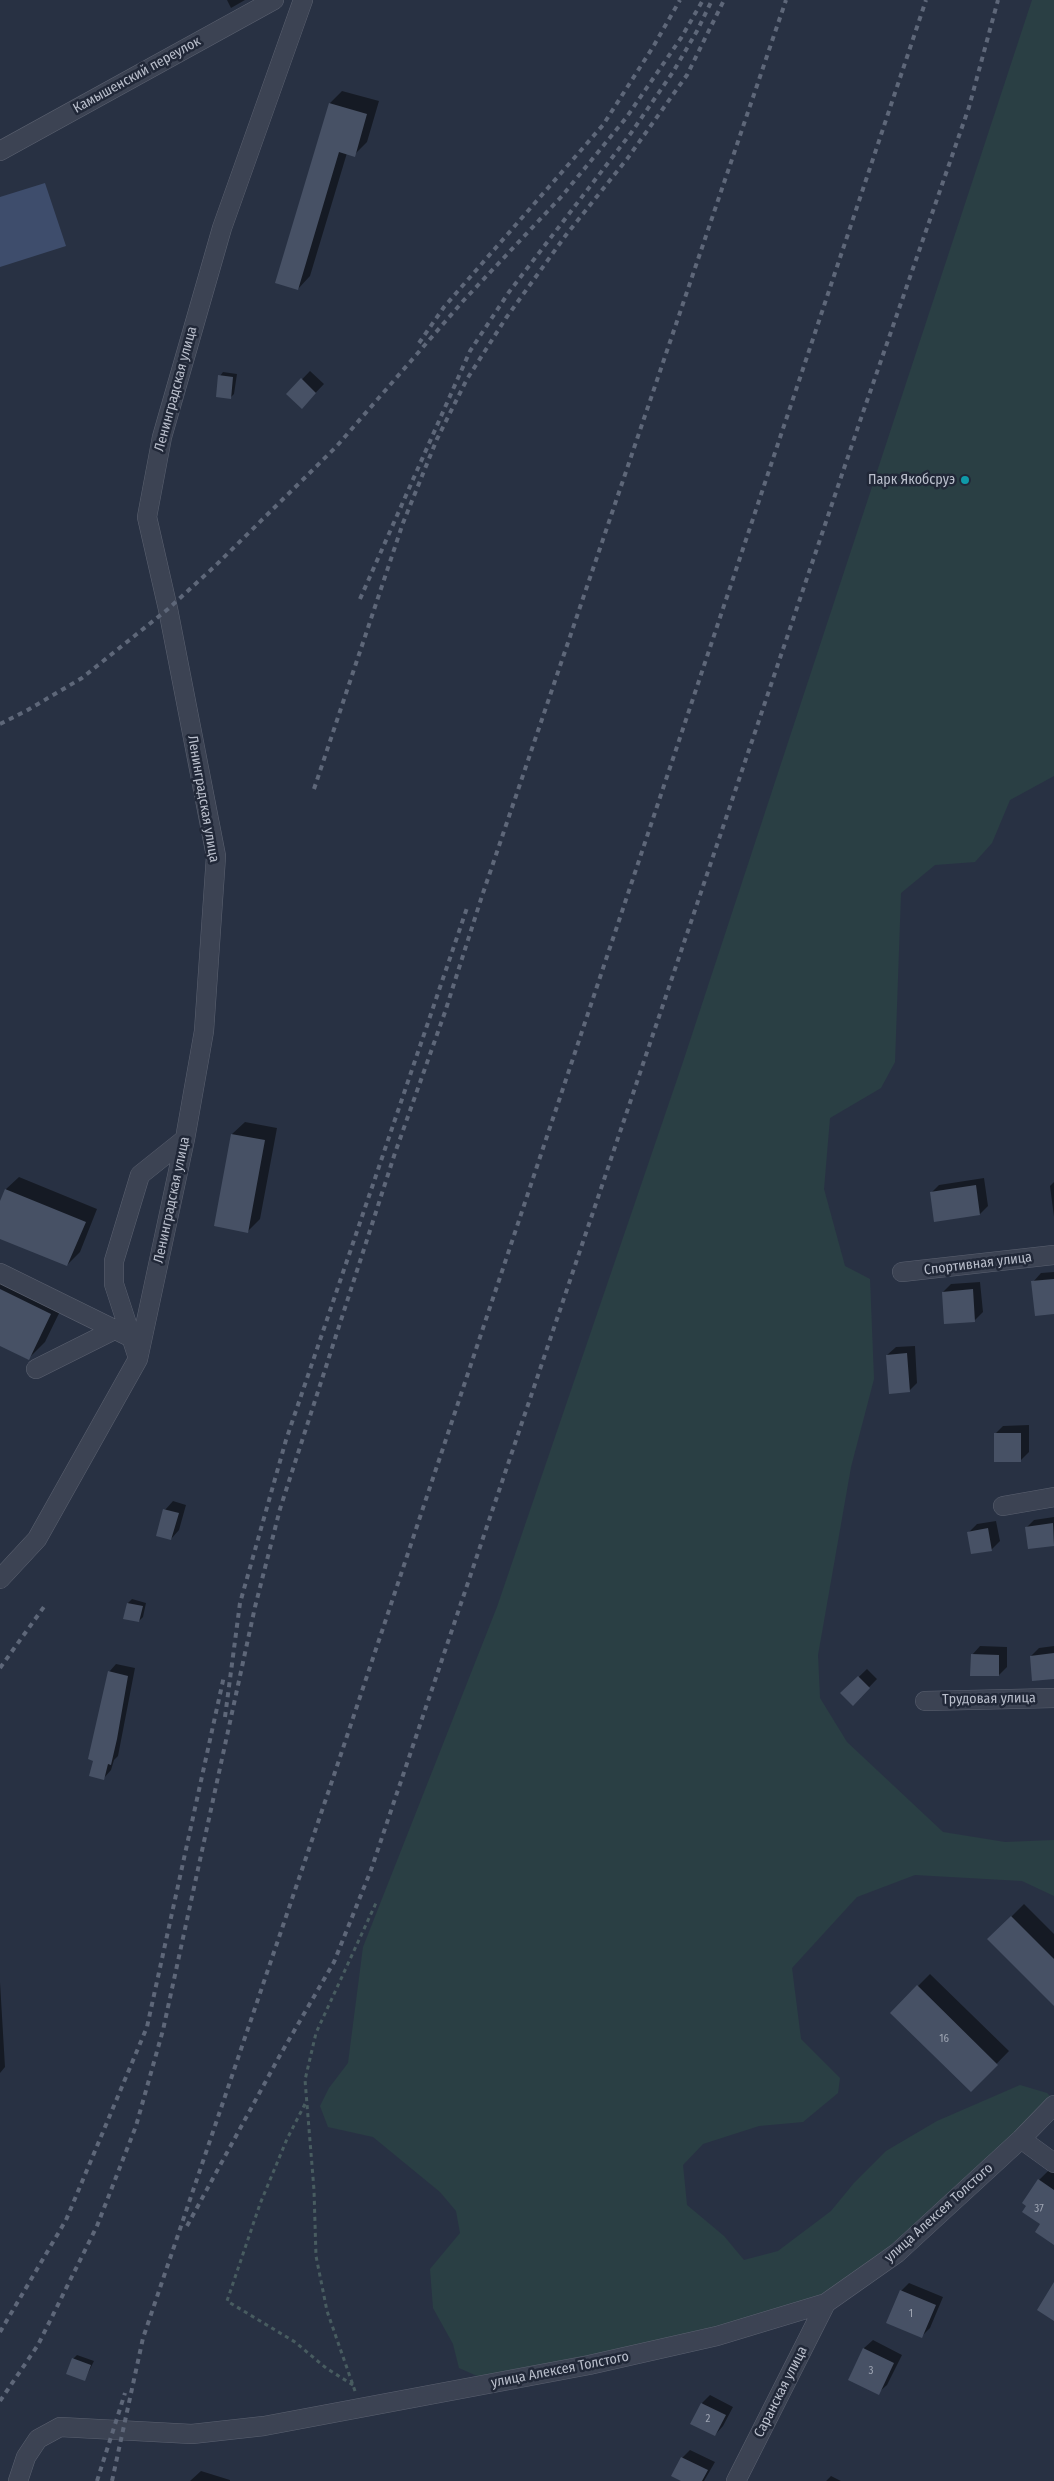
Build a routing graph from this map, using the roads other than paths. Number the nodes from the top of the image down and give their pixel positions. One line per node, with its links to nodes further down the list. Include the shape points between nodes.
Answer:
1 (274, 0): 3 (street, Камышенский переулок)
2 (303, 0): 4 (street, Ленинградская улица, via 222,228 162,437 146,517 168,609 216,856 204,1031)
3 (0, 151)
4 (185, 1139): 9 (street, via 140,1175 114,1261 114,1284); 10 (street, Ленинградская улица)
5 (1054, 1255): 6 (street, Спортивная улица)
6 (902, 1272)
7 (0, 1273): 8 (street)
8 (114, 1330): 9 (street); 11 (street)
9 (132, 1338): 10 (street)
10 (138, 1358): 14 (street, Ленинградская улица, via 37,1539)
11 (36, 1369)
12 (1054, 1497): 13 (street)
13 (1003, 1506)
14 (0, 1579)
15 (1054, 1698): 16 (street, Трудовая улица)
16 (925, 1701)
17 (1054, 2105): 18 (street, улица Алексея Толстого)
18 (1021, 2139): 19 (street); 20 (street, улица Алексея Толстого, via 897,2253)
19 (1054, 2163)
20 (826, 2304): 21 (street, улица Алексея Толстого, via 717,2336 598,2363 264,2426 192,2434 60,2427 38,2439 26,2457); 22 (street, Саранская улица)
21 (18, 2481)
22 (736, 2481)

